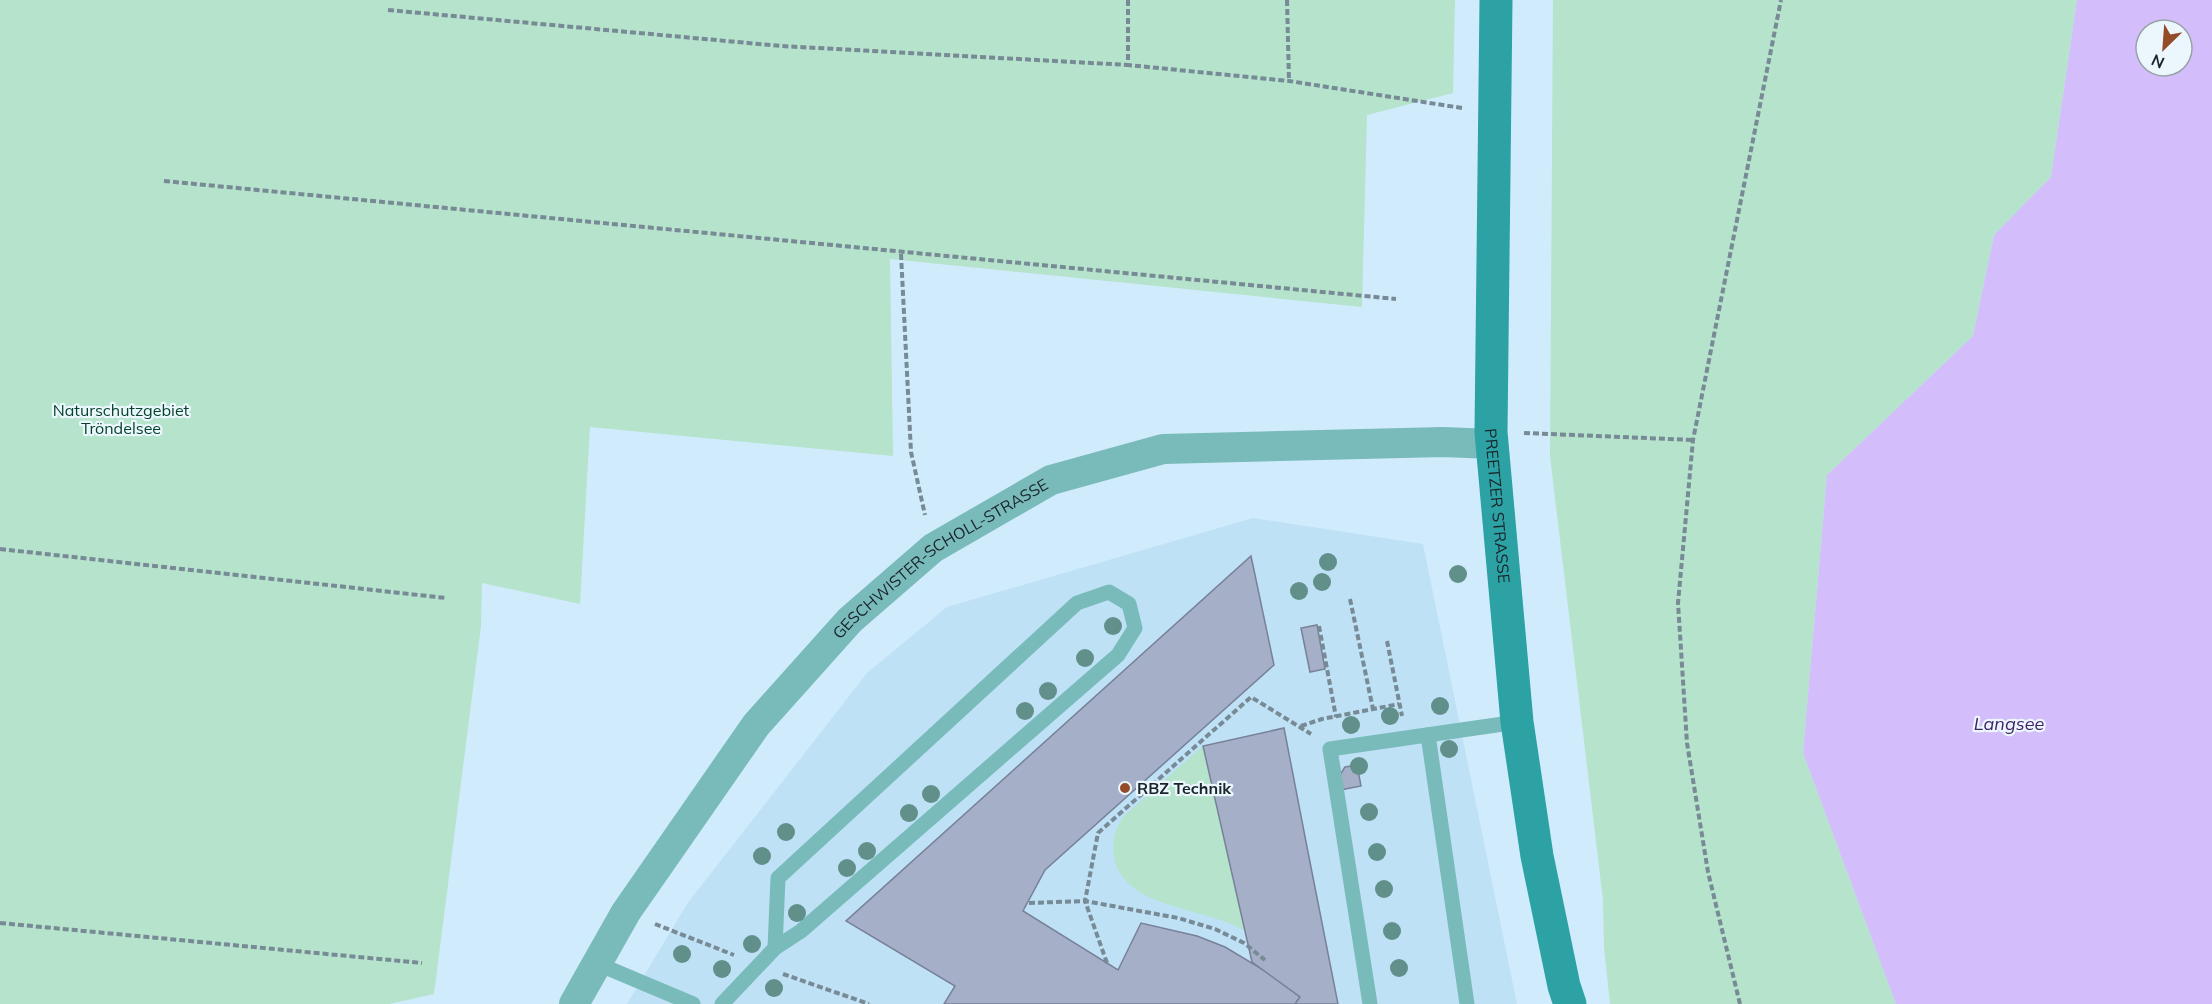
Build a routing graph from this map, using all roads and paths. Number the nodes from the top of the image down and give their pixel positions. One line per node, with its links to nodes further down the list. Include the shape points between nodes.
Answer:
1 (1128, 0): 6 (path)
2 (1287, 0): 7 (path)
3 (1496, 0): 8 (street, PREETZER STRASSE)
4 (1781, 0): 13 (path)
5 (388, 10): 6 (path, via 781,46)
6 (1128, 65): 7 (path)
7 (1289, 81): 8 (path)
8 (1495, 112): 12 (street, PREETZER STRASSE)
9 (164, 181): 10 (path)
10 (902, 254): 11 (path); 14 (path, via 911,452)
11 (1396, 299)
12 (1491, 438): 13 (path); 14 (street, GESCHWISTER-SCHOLL-STRASSE, via 1163,449 1051,480); 23 (street, PREETZER STRASSE)
13 (1693, 440): 42 (path, via 1678,603 1687,743 1708,872)
14 (933, 548): 35 (street, GESCHWISTER-SCHOLL-STRASSE, via 850,620 756,725 626,912)
15 (0, 549): 16 (path)
16 (446, 598)
17 (1350, 599): 21 (path)
18 (1319, 626): 22 (path)
19 (1387, 641): 20 (path)
20 (1400, 704): 21 (path); 26 (path)
21 (1373, 709): 22 (path)
22 (1336, 717): 24 (path)
23 (1517, 722): 25 (lane); 41 (street, PREETZER STRASSE, via 1537,856)
24 (1300, 726): 27 (path); 28 (path, via 1251,698 1098,833)
25 (1428, 735): 26 (lane); 40 (lane)
26 (1406, 738): 27 (lane)
27 (1330, 749): 39 (lane)
28 (1085, 901): 29 (path); 32 (path, via 1215,929); 34 (path)
29 (1029, 903)
30 (0, 923): 33 (path)
31 (775, 948): 31 (lane, via 778,878 1077,603 1110,592 1129,604 1136,628 1118,655 801,931); 38 (lane)
32 (1265, 960)
33 (422, 963)
34 (1107, 963)
35 (598, 964): 36 (street, GESCHWISTER-SCHOLL-STRASSE); 37 (lane)
36 (574, 1004)
37 (693, 1004)
38 (722, 1004)
39 (1370, 1004)
40 (1467, 1004)
41 (1570, 1004)
42 (1740, 1004)

